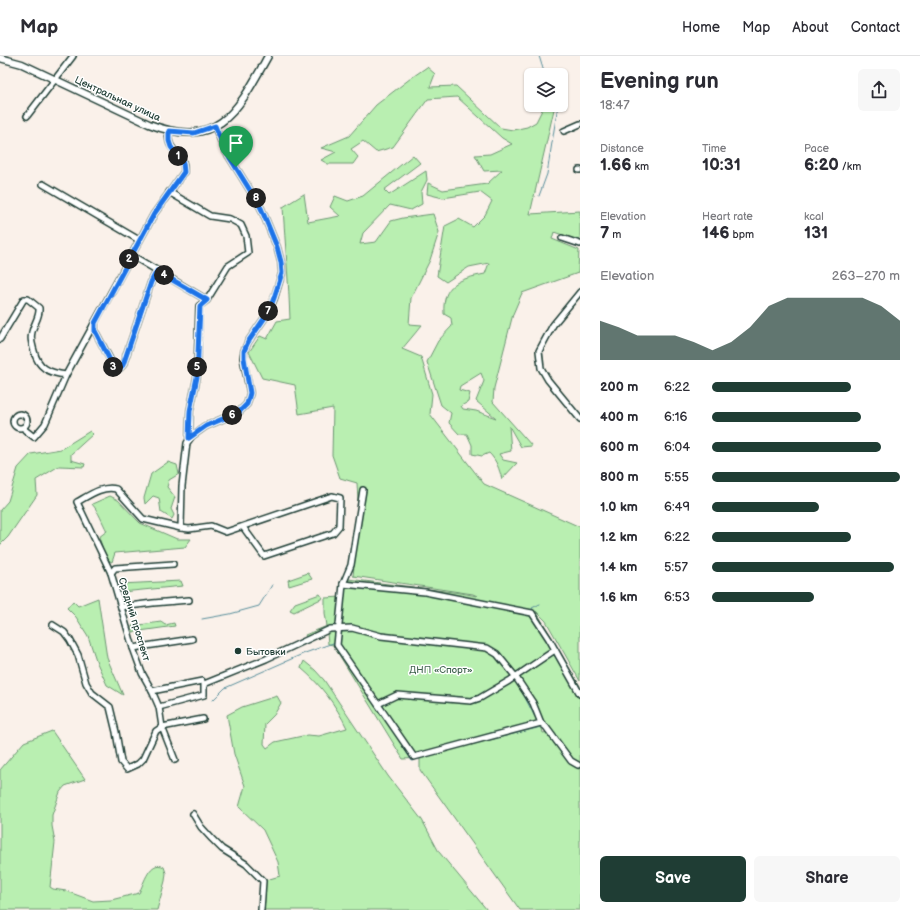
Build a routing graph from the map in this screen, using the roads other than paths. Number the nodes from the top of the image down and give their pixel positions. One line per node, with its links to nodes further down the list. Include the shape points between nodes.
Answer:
1 (73, 56): 4 (street)
2 (268, 56): 7 (street, Центральная улица, via 242,100 230,115)
3 (0, 58): 4 (street, Центральная улица, via 22,64)
4 (56, 80): 5 (street); 8 (street, Центральная улица, via 128,115)
5 (27, 116)
6 (580, 124): 9 (street)
7 (215, 126): 8 (street, Центральная улица, via 194,133); 24 (street, via 225,150 261,208 277,247 282,273 271,306 244,351 250,393 247,404 239,412 206,426)
8 (169, 131): 11 (street, via 171,147 183,163 184,172)
9 (564, 131)
10 (43, 184): 13 (street)
11 (169, 192): 13 (street); 18 (street, via 210,216 230,219 241,225 246,236 248,253 228,266)
12 (562, 238): 14 (street)
13 (139, 240): 15 (street)
14 (580, 244)
15 (131, 255): 16 (street); 19 (street)
16 (157, 271): 18 (street); 19 (street, via 123,365 119,369 114,368 95,331)
17 (580, 292): 22 (street, via 553,325 539,351 541,368 548,380)
18 (207, 300): 24 (street, via 200,306 197,377 190,411)
19 (95, 323): 21 (street)
20 (0, 339): 21 (street, via 24,299 28,299 39,308 40,314 31,341 36,358 41,366 54,374)
21 (66, 375): 23 (street, via 46,424 34,437)
22 (580, 419)
23 (24, 427)
24 (189, 438): 27 (street, via 182,486)
25 (363, 490): 30 (street, via 352,565)
26 (243, 527): 26 (street, via 264,556 334,533 339,526 340,498 332,496); 27 (street, via 226,532 211,526)
27 (181, 528): 29 (street, Средний проспект, via 143,519 116,489 112,488 100,490 77,502)
28 (172, 564): 29 (street, via 115,568)
29 (111, 573): 32 (street, Средний проспект)
30 (343, 584): 34 (street); 37 (street, via 425,592 532,613)
31 (188, 600): 32 (street)
32 (121, 607): 36 (street, Средний проспект)
33 (53, 625): 46 (street, via 64,632 70,640 92,693 110,707 121,762 127,769 143,759 156,731)
34 (339, 629): 38 (street, via 352,628 381,636 487,648 497,654); 42 (street, via 337,644); 43 (street, via 330,629 204,684 204,695)
35 (192, 639): 36 (street)
36 (133, 648): 40 (street, Средний проспект)
37 (555, 650): 38 (street); 41 (street)
38 (516, 676): 42 (street, via 471,701 397,695); 45 (street, via 533,703)
39 (202, 681): 40 (street)
40 (152, 691): 43 (street, Средний проспект)
41 (580, 694)
42 (378, 704): 45 (street, via 414,757)
43 (159, 707): 46 (street, Средний проспект)
44 (203, 719): 46 (street)
45 (540, 723): 48 (street, via 546,727 571,761)
46 (162, 727): 47 (street, Средний проспект)
47 (175, 760)
48 (578, 765)
49 (193, 814): 50 (street, via 201,827 222,849 246,864 263,881)
50 (260, 910)

